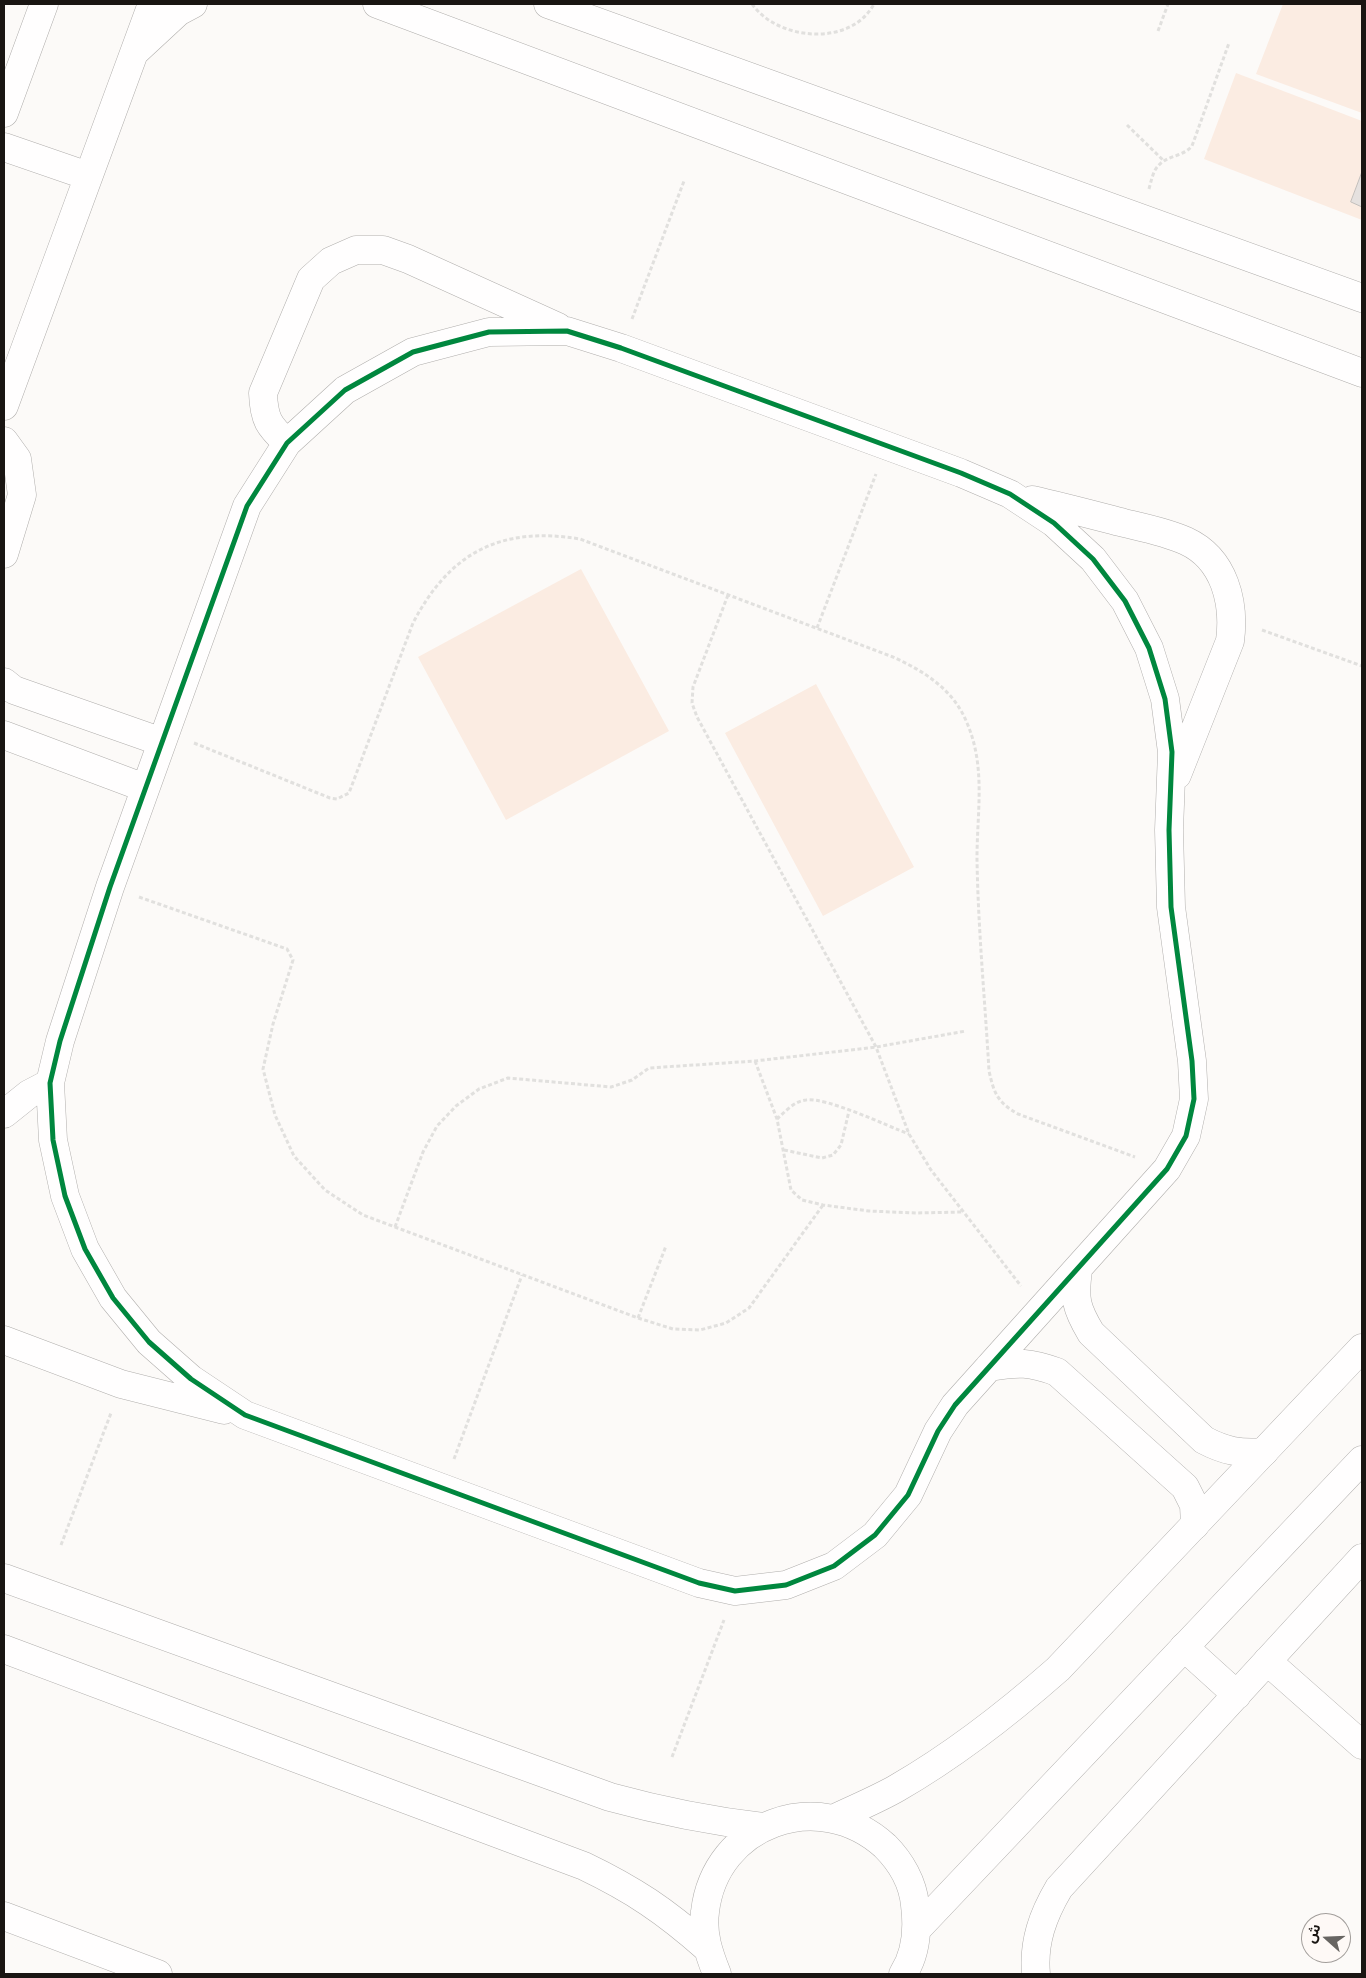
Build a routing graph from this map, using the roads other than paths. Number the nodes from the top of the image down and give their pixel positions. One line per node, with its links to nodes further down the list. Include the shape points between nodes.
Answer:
1 (44, 4): 7 (street)
2 (152, 4): 6 (street)
3 (193, 4): 6 (street, via 178,12)
4 (377, 4): 12 (street)
5 (548, 4): 10 (street)
6 (134, 53): 9 (street)
7 (4, 113)
8 (4, 147): 9 (street)
9 (88, 176): 13 (street)
10 (1362, 298)
11 (567, 331): 15 (street, via 489,332 413,352 345,390); 15 (street, via 408,259 382,250 356,250 331,261 311,278 268,377 263,393 264,410 269,426); 16 (street, via 961,473)
12 (1362, 373)
13 (4, 406)
14 (4, 441): 17 (street, via 16,460 22,494)
15 (288, 444): 20 (street, via 247,506)
16 (1010, 494): 22 (street, via 1054,523 1093,559 1125,601 1150,648 1165,699 1172,752); 22 (street, via 1188,542 1207,556 1221,575 1230,597 1233,620 1230,641)
17 (4, 554)
18 (4, 682): 20 (street, via 14,690)
19 (4, 735): 21 (street)
20 (164, 737): 21 (street)
21 (145, 788): 23 (street, via 60,1041)
22 (1170, 790): 25 (street, via 1171,907 1192,1061 1194,1099 1186,1136 1167,1168)
23 (50, 1083): 24 (street, via 29,1094); 29 (street, via 53,1140 65,1196 85,1249 113,1298 149,1342 191,1379)
24 (4, 1114)
25 (1078, 1270): 28 (street); 30 (street, via 1079,1312 1092,1333 1204,1440 1222,1450 1243,1454)
26 (4, 1340): 29 (street, via 121,1384)
27 (1362, 1348): 30 (street)
28 (990, 1367): 29 (street, via 955,1405 938,1430 908,1495 875,1535 834,1566 786,1585 735,1591 698,1584); 32 (street, via 1034,1363 1058,1372 1185,1487 1194,1505)
29 (245, 1415)
30 (1264, 1452): 32 (street)
31 (1362, 1460): 35 (street)
32 (1195, 1525): 40 (street, via 1058,1669 1007,1714 953,1754 896,1789)
33 (1362, 1558): 37 (street)
34 (4, 1578): 41 (street, via 610,1797 711,1821)
35 (1184, 1647): 38 (street); 43 (street)
36 (4, 1649): 44 (street, via 584,1866 628,1888 669,1915)
37 (1267, 1661): 38 (street); 39 (street)
38 (1237, 1695): 49 (street, via 1059,1888 1046,1910 1038,1935 1034,1960)
39 (1362, 1745)
40 (835, 1818): 41 (street, via 798,1816); 43 (street, via 869,1832 897,1858 914,1891)
41 (763, 1827): 44 (street, via 735,1848 714,1877 704,1912)
42 (4, 1916): 45 (street)
43 (918, 1928): 48 (street, via 910,1964)
44 (706, 1948): 47 (street)
45 (129, 1969): 46 (street)
46 (158, 1974)
47 (717, 1974)
48 (903, 1974)
49 (1036, 1974)

